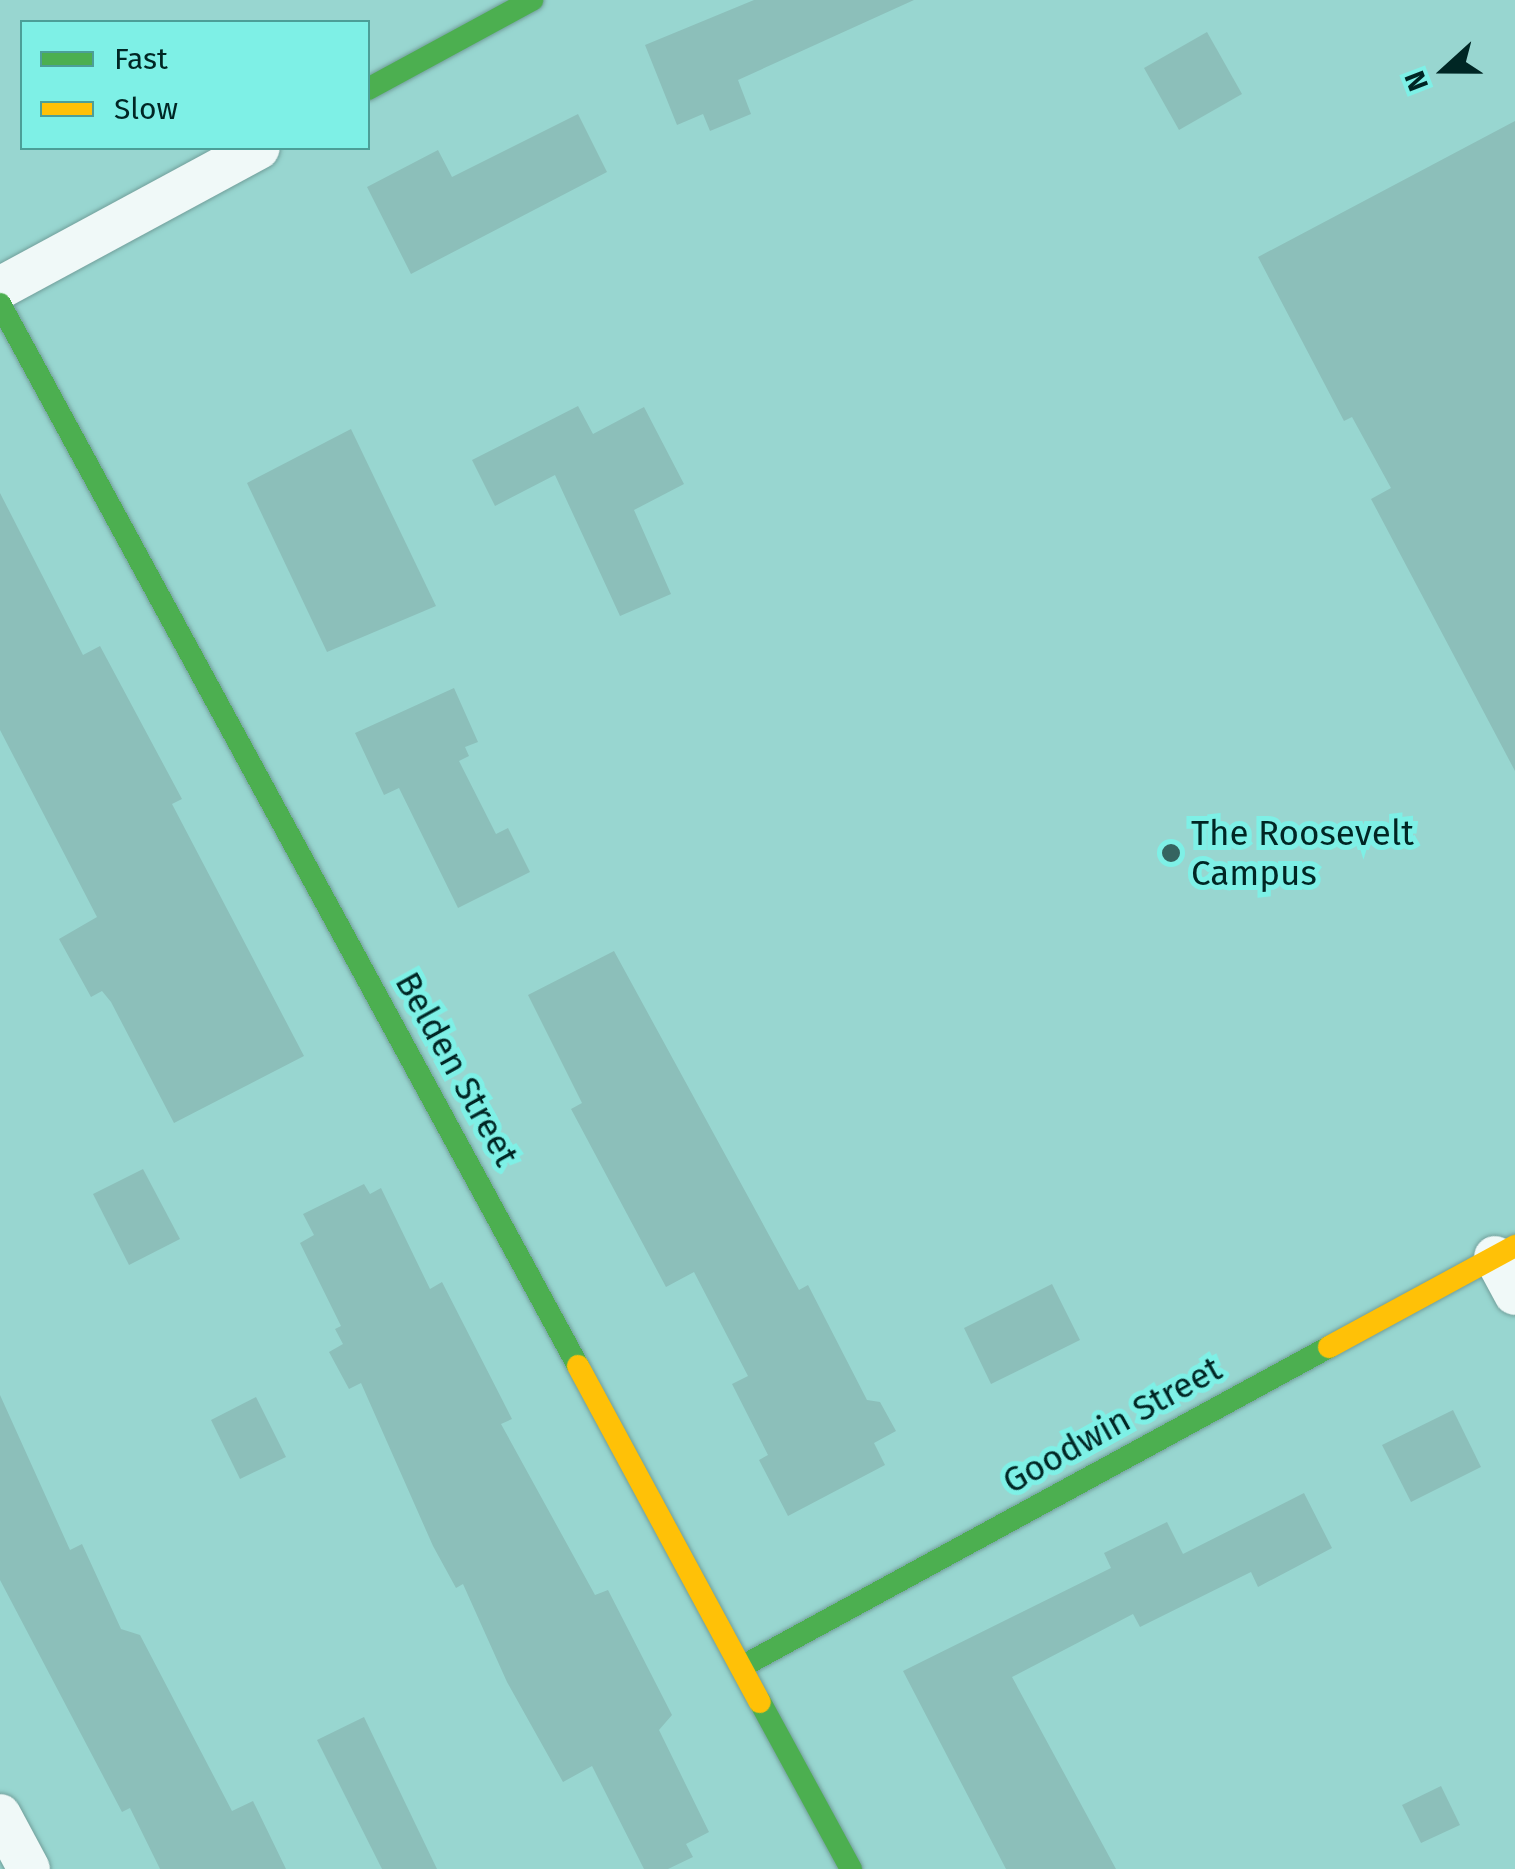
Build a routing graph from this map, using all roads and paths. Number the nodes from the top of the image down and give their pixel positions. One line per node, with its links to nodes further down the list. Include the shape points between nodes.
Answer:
1 (532, 0): 2 (street)
2 (370, 88)
3 (255, 150): 4 (street)
4 (0, 288)
5 (0, 304): 8 (street, Belden Street)
6 (1505, 1251): 7 (street); 8 (street, Goodwin Street)
7 (1515, 1294)
8 (742, 1666): 11 (street, Belden Street)
9 (0, 1815): 10 (street)
10 (30, 1869)
11 (851, 1869)

